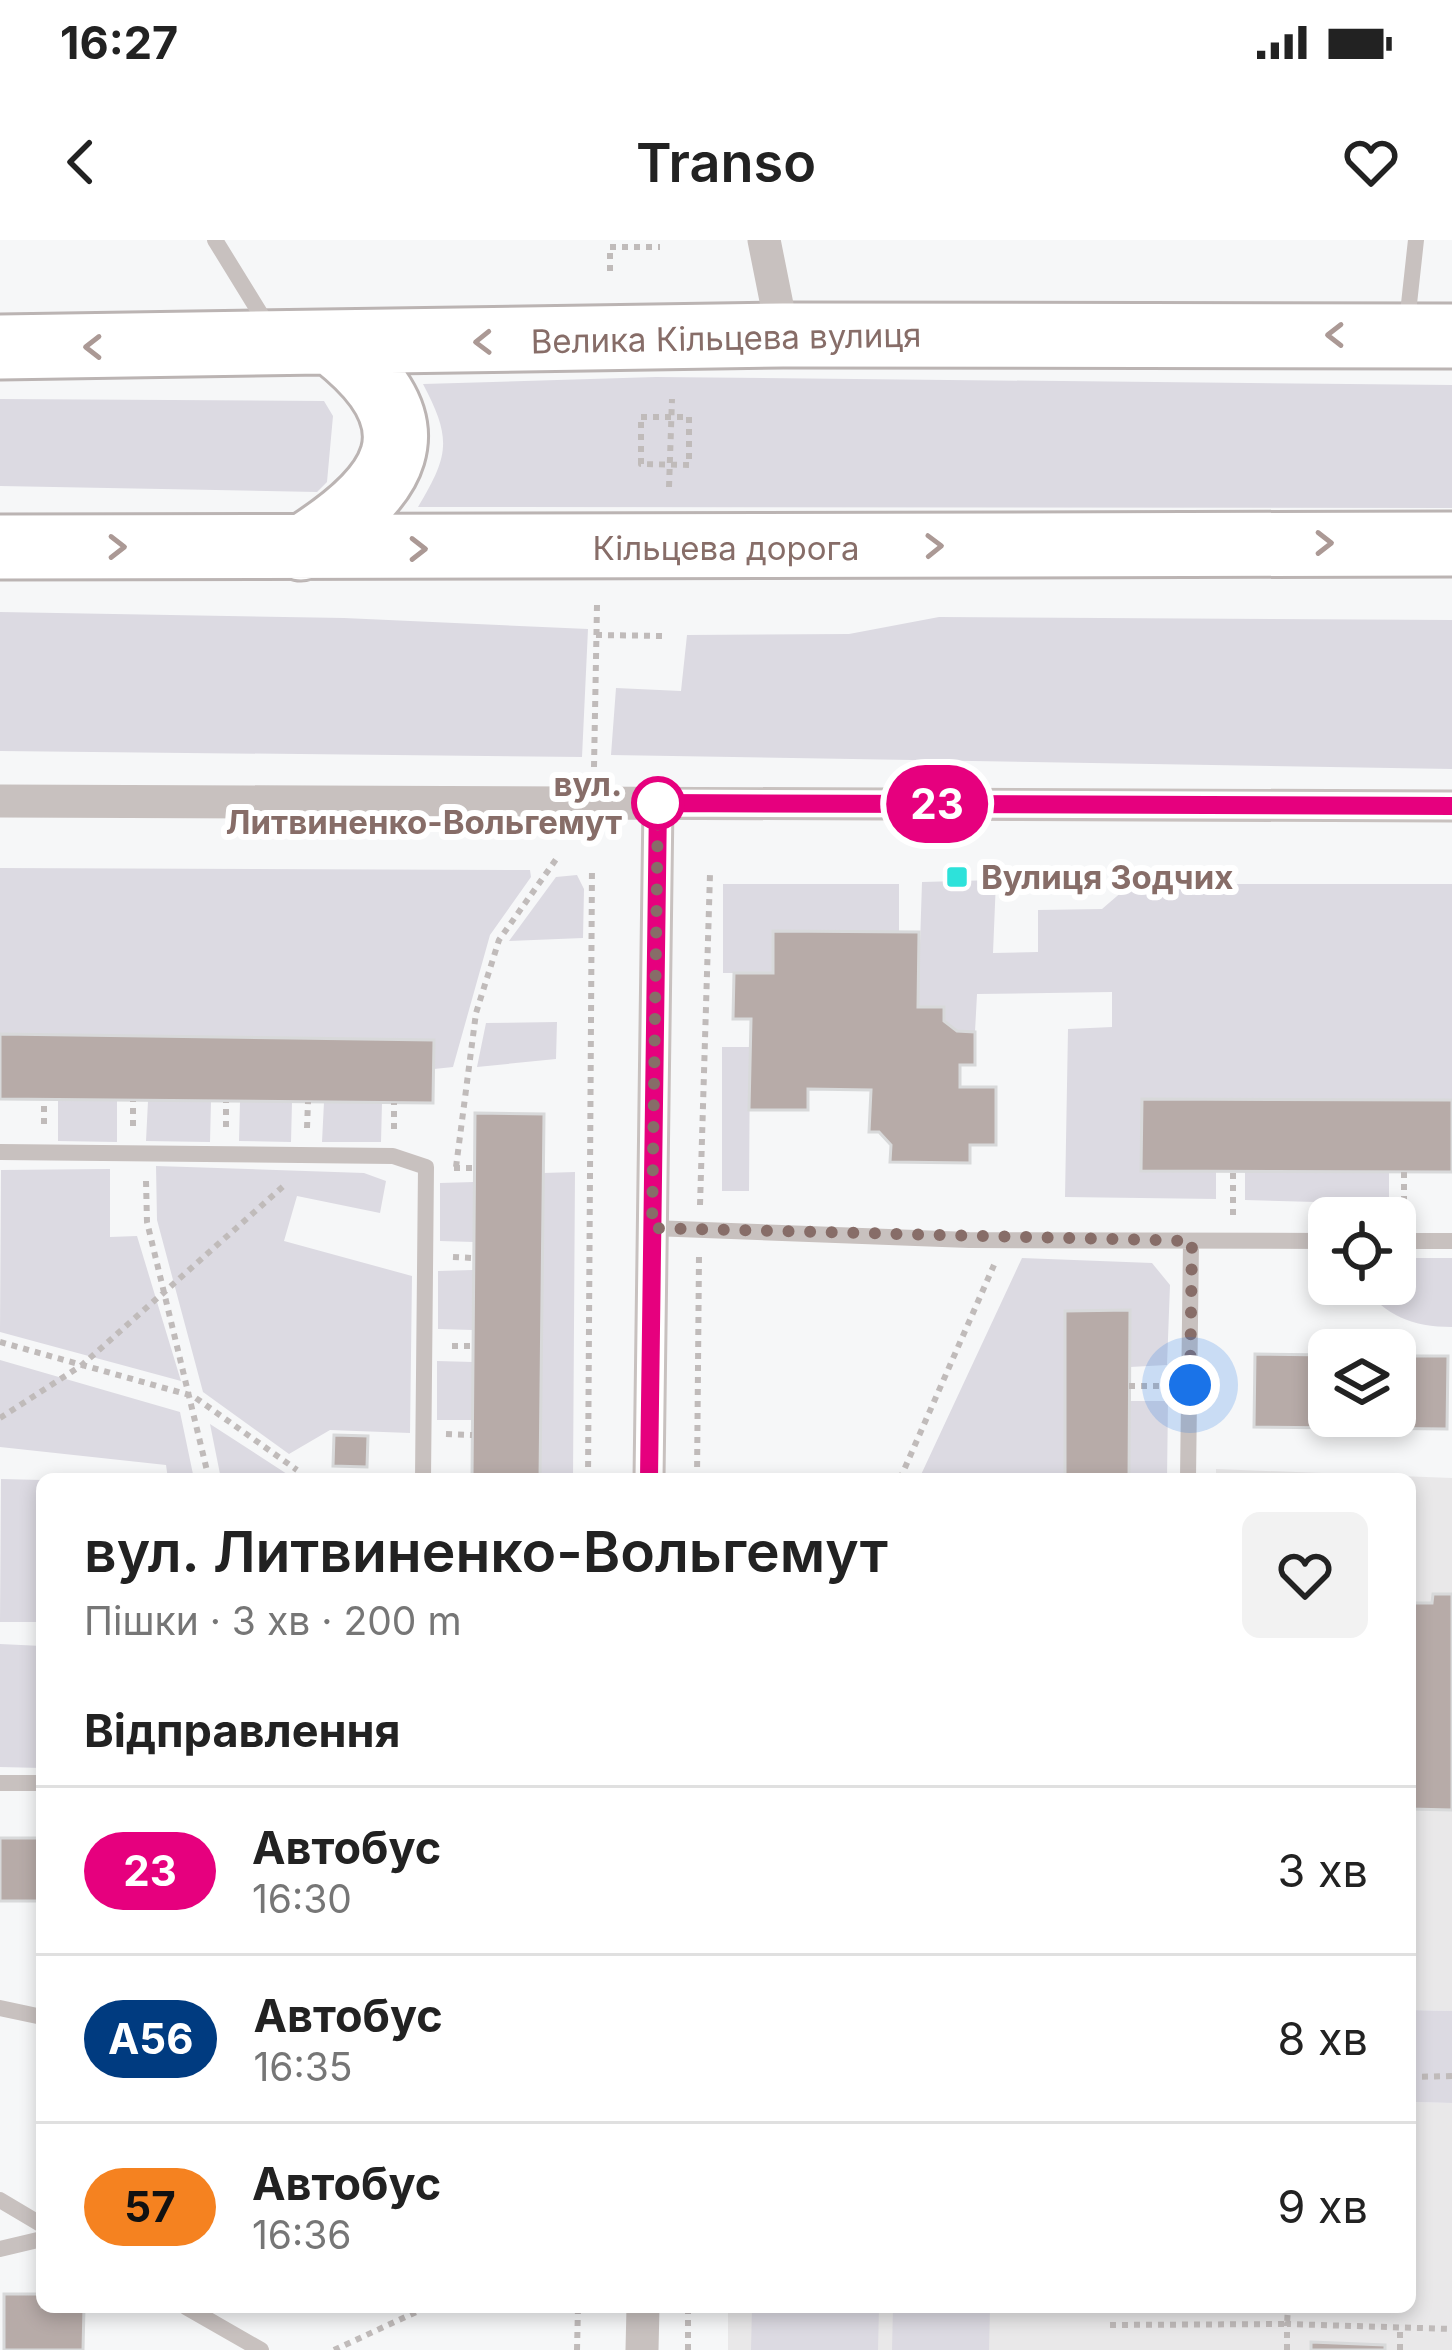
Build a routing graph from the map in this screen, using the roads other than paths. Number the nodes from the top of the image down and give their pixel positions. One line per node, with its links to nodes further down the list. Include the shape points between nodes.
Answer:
1 (215, 240): 6 (lane)
2 (764, 240): 4 (street)
3 (1416, 240): 5 (lane)
4 (783, 335): 5 (highway, Велика Кільцева вулиця, one-way to 4); 6 (highway, Велика Кільцева вулиця, one-way to 6)
5 (1429, 336)
6 (308, 346): 7 (highway, Велика Кільцева вулиця, one-way to 7); 10 (highway, via 365,369 387,398 396,431 386,473 356,514)
7 (0, 347)
8 (1452, 544): 10 (highway, Кільцева дорога, one-way to 8)
9 (0, 547): 10 (highway, Кільцева дорога, one-way to 10)
10 (301, 548)
11 (0, 801): 12 (street)
12 (658, 803): 13 (street); 15 (street)
13 (1452, 806)
14 (0, 1152): 20 (lane, via 393,1156 426,1167)
15 (652, 1228): 16 (lane); 21 (street)
16 (1192, 1241): 17 (lane); 22 (lane)
17 (1308, 1241)
18 (1416, 1241): 19 (lane)
19 (1452, 1241)
20 (423, 1473)
21 (650, 1473)
22 (1188, 1473)
23 (0, 1783): 24 (lane)
24 (36, 1783)
25 (0, 2008): 26 (lane)
26 (36, 2016)
27 (0, 2200): 28 (lane)
28 (36, 2221)
29 (36, 2240): 30 (lane)
30 (0, 2249)
31 (196, 2313): 33 (lane)
32 (643, 2313): 34 (street)
33 (261, 2350)
34 (642, 2350)

